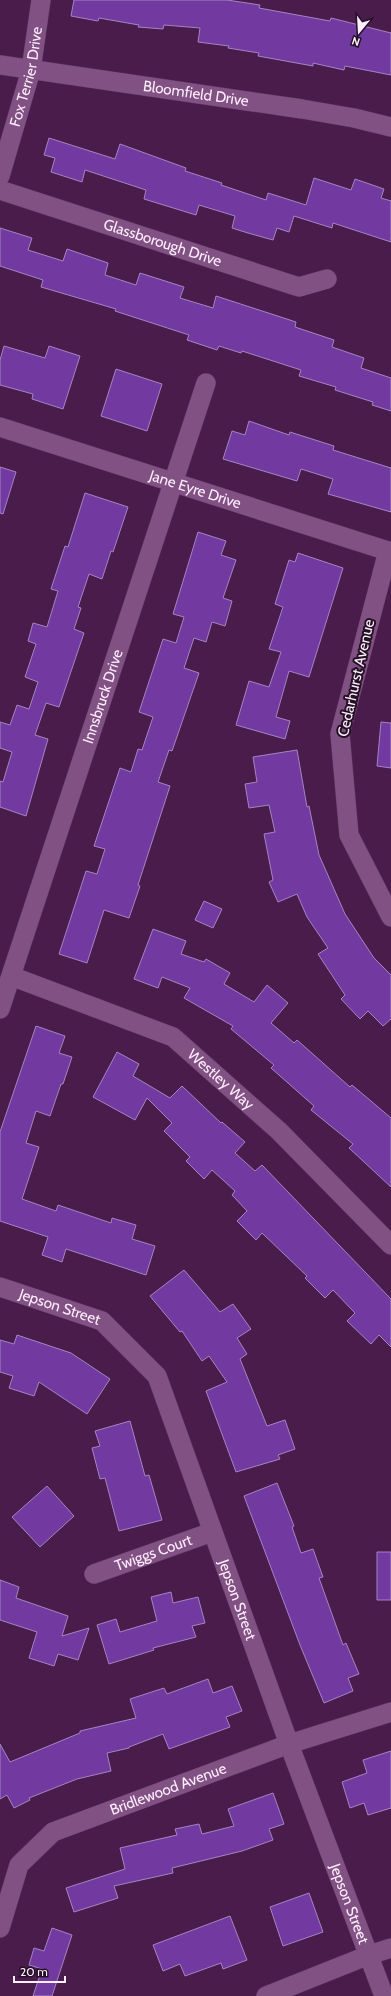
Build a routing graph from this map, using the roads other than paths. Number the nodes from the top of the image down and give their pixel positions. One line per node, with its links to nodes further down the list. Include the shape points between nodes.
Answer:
1 (41, 0): 3 (street, Fox Terrier Drive)
2 (0, 65): 3 (street, Bloomfield Drive)
3 (31, 70): 4 (street, Bloomfield Drive, via 302,109); 5 (street, Fox Terrier Drive)
4 (391, 127)
5 (0, 176)
6 (0, 190): 7 (street, Glassborough Drive, via 299,287)
7 (326, 280)
8 (206, 383): 10 (street, Innsbruck Drive)
9 (0, 427): 10 (street, Jane Eyre Drive)
10 (174, 482): 11 (street, Jane Eyre Drive); 13 (street, Innsbruck Drive)
11 (389, 551): 12 (street, Cedarhurst Avenue, via 340,734 349,835)
12 (391, 917)
13 (11, 976): 14 (street, Innsbruck Drive); 15 (street, Westley Way, via 173,1037 279,1131)
14 (0, 1010)
15 (391, 1245)
16 (0, 1287): 17 (street, Jepson Street, via 102,1321 157,1376)
17 (212, 1532): 18 (street, Twiggs Court); 20 (street, Jepson Street)
18 (94, 1574)
19 (391, 1712): 20 (street, Bridlewood Avenue)
20 (289, 1744): 21 (street, Bridlewood Avenue, via 53,1832 19,1865); 23 (street, Jepson Street)
21 (0, 1928)
22 (391, 1948): 23 (street)
23 (369, 1955): 24 (street); 25 (street, Jepson Street)
24 (266, 1996)
25 (384, 1996)

